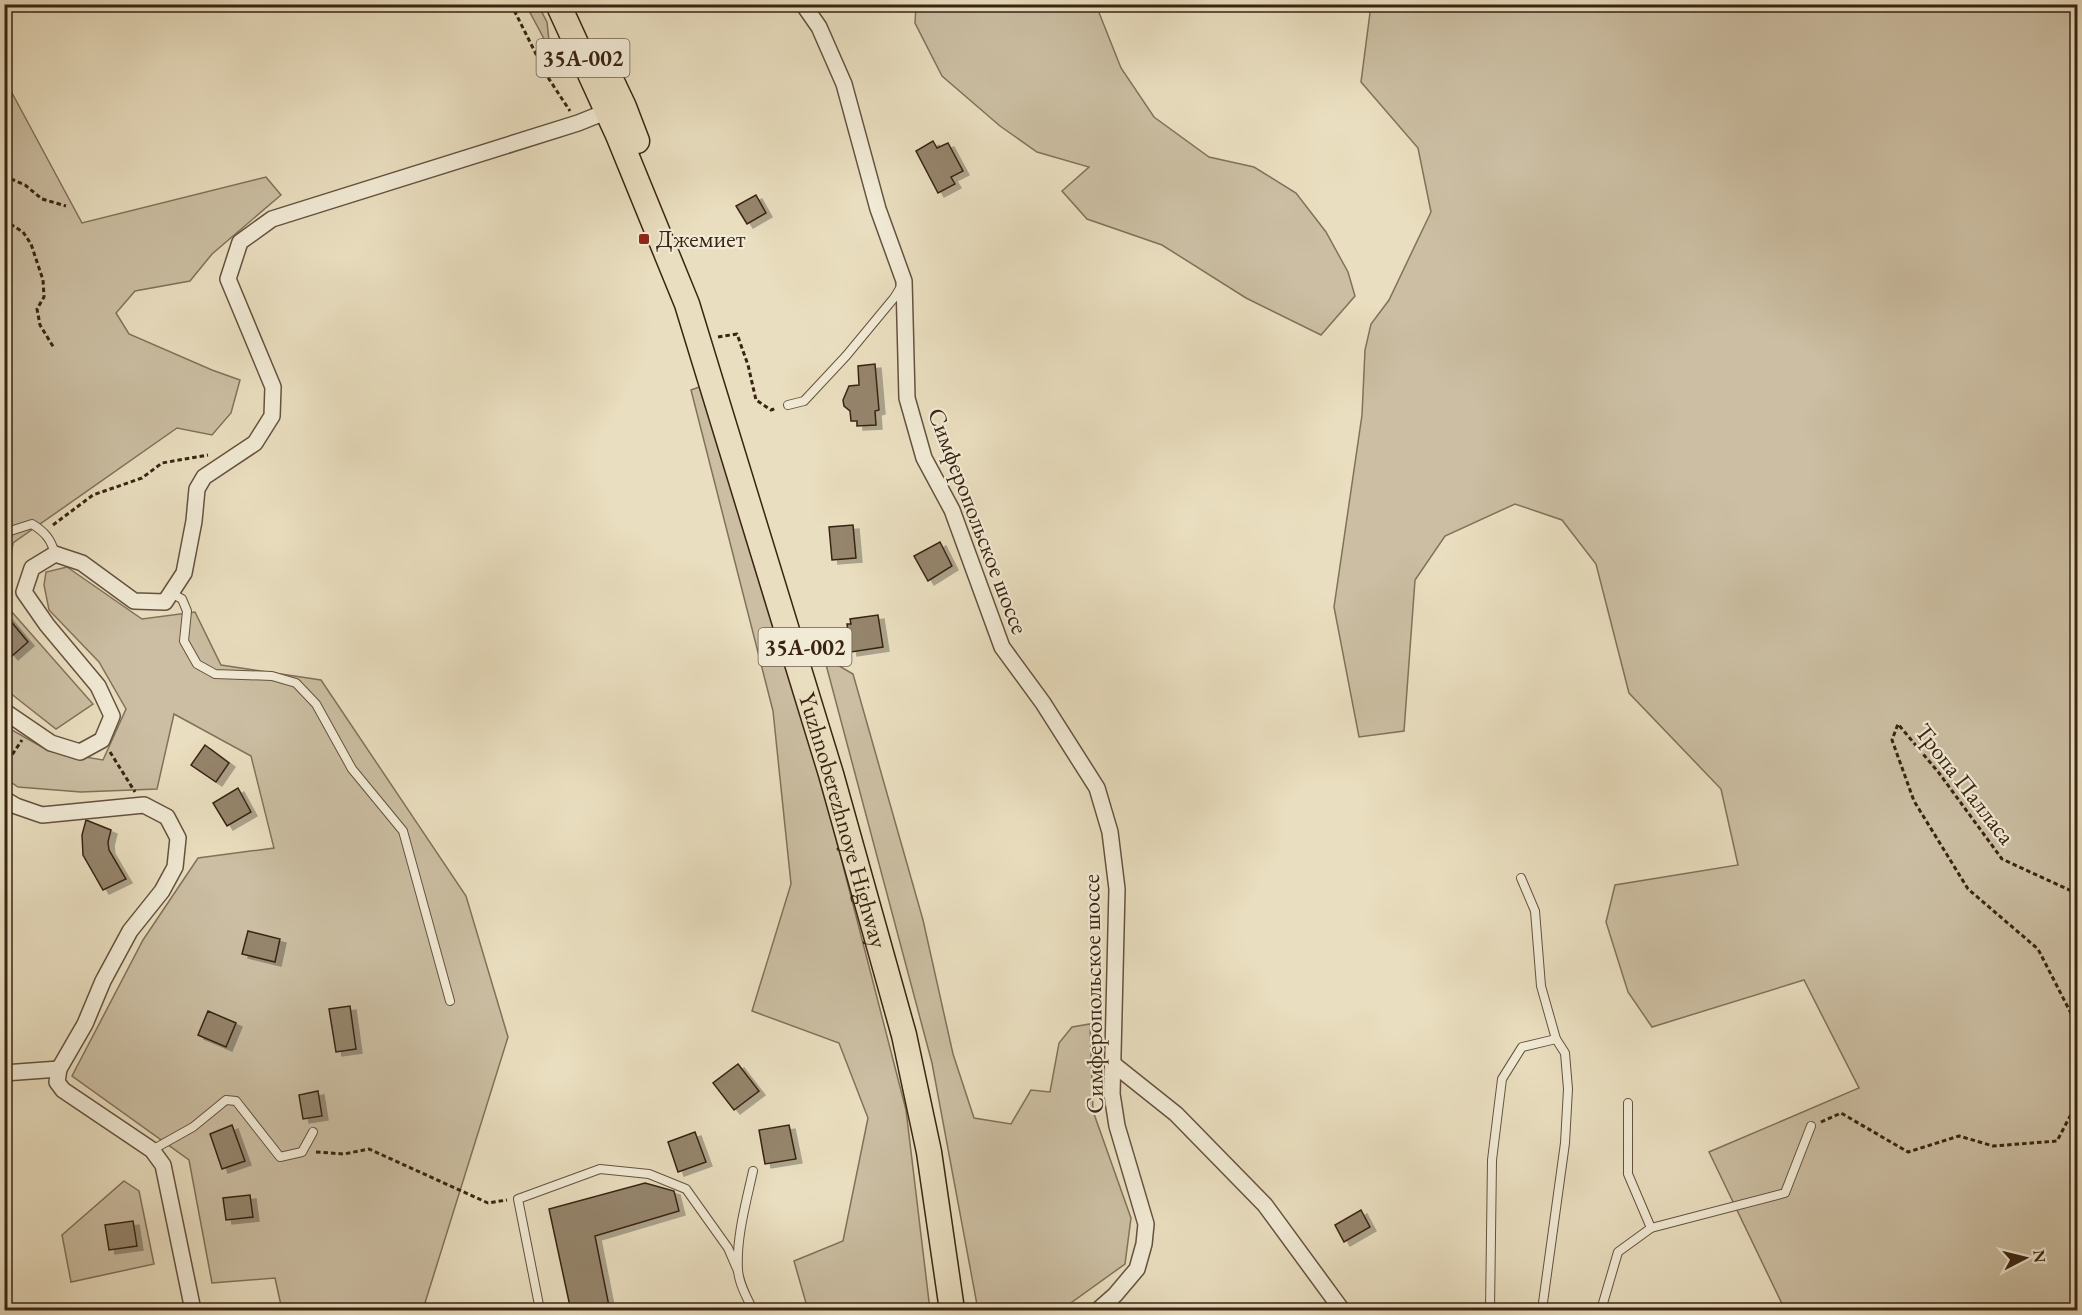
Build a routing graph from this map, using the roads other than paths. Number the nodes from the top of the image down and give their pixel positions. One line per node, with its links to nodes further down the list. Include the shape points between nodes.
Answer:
1 (558, 4): 4 (highway, Yuzhnoberezhnoye Highway / 35А-002)
2 (573, 4): 4 (highway, Yuzhnoberezhnoye Highway / 35А-002)
3 (803, 4): 7 (street, Симферопольское шоссе, via 819,27 844,84 878,209)
4 (596, 67): 5 (highway, Yuzhnoberezhnoye Highway / 35А-002); 6 (highway, Yuzhnoberezhnoye Highway / 35А-002, via 624,107)
5 (608, 111): 6 (highway, via 636,159); 11 (street, via 272,219 240,242 228,279 273,387 272,416 255,443 204,477 197,489 184,573); 30 (highway, Yuzhnoberezhnoye Highway / 35А-002, via 687,304 831,774 904,1035 929,1152)
6 (646, 164): 31 (highway, Yuzhnoberezhnoye Highway / 35А-002, via 701,299 918,1034 942,1151)
7 (904, 281): 8 (lane, via 874,323 804,401); 17 (street, Симферопольское шоссе, via 907,398 924,458 952,510 1002,647 1097,788 1110,832 1117,889)
8 (788, 405)
9 (4, 541): 10 (lane, via 10,531 32,524 44,531)
10 (55, 554): 11 (street, via 82,563 134,602 165,602); 12 (street, via 32,568 24,592 98,686 112,716 102,740 80,753 51,743)
11 (171, 593): 15 (lane, via 182,599 187,611 184,641 197,664 215,674 273,676 296,683 316,704 352,769 403,831)
12 (4, 711)
13 (4, 799): 18 (street, via 42,815 144,805 167,817 178,838 175,867 162,891 130,931)
14 (1521, 878): 16 (lane, via 1535,911 1541,987)
15 (450, 1001)
16 (1556, 1039): 34 (lane, via 1522,1047 1502,1079 1492,1160); 35 (lane, via 1565,1053 1568,1089 1565,1143)
17 (1112, 1063): 32 (street, Симферопольское шоссе, via 1117,1126 1146,1224 1137,1269); 33 (street, via 1176,1114 1265,1205)
18 (59, 1069): 19 (street); 23 (street, via 57,1082 63,1090)
19 (4, 1073)
20 (1628, 1103): 25 (lane, via 1628,1174)
21 (1811, 1126): 25 (lane, via 1785,1193)
22 (313, 1132): 23 (lane, via 302,1152 280,1157 236,1101 226,1100 193,1127)
23 (152, 1150): 27 (street, via 167,1180)
24 (753, 1171): 26 (lane, via 741,1229)
25 (1651, 1228): 36 (lane, via 1618,1252)
26 (738, 1271): 28 (lane, via 728,1248 686,1189 649,1174 600,1169 518,1199); 29 (lane)
27 (193, 1311)
28 (540, 1311)
29 (753, 1311)
30 (952, 1311)
31 (966, 1311)
32 (1098, 1311)
33 (1342, 1311)
34 (1490, 1311)
35 (1542, 1311)
36 (1601, 1311)

